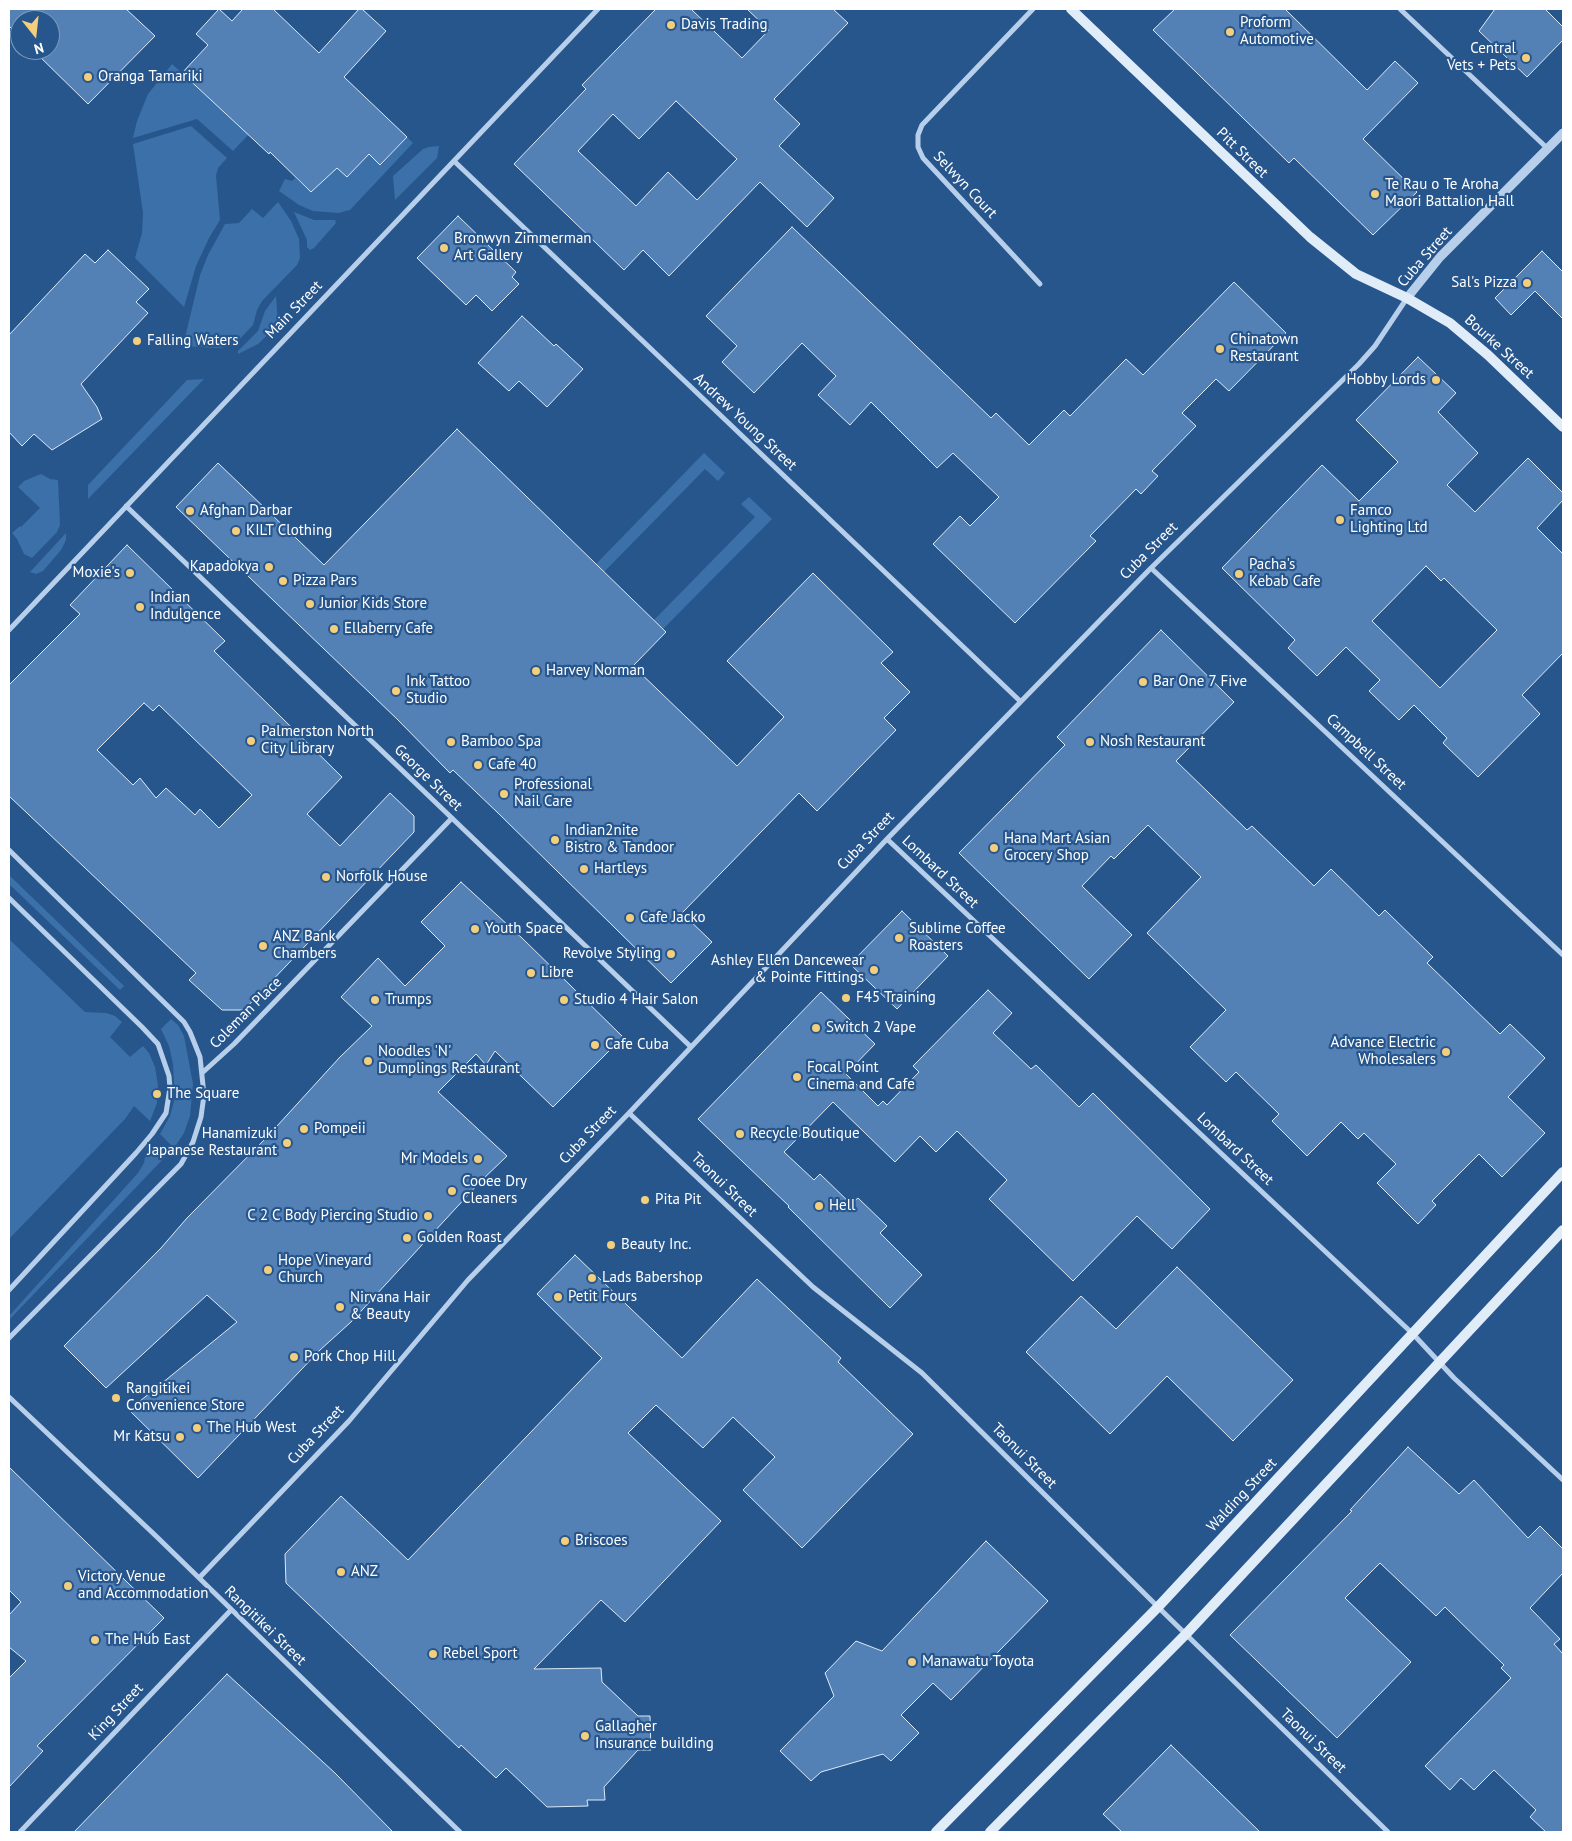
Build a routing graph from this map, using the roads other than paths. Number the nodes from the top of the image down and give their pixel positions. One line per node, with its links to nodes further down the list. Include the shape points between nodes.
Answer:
1 (598, 9): 7 (street, Main Street)
2 (1033, 9): 8 (street, Selwyn Court, via 922,125 918,147 923,158)
3 (1072, 9): 9 (main road, Pitt Street, via 1310,237 1356,274)
4 (1400, 9): 6 (street)
5 (1563, 133): 6 (street, Cuba Street)
6 (1548, 149): 9 (street, Cuba Street, via 1440,257)
7 (454, 161): 11 (street, Main Street); 14 (street, Andrew Young Street)
8 (1040, 284)
9 (1407, 298): 10 (main road, Bourke Street, via 1450,323); 12 (street, Cuba Street, via 1359,364)
10 (1563, 427)
11 (126, 506): 13 (street, Main Street); 15 (street, George Street)
12 (1151, 568): 14 (street, Cuba Street); 19 (street, Campbell Street)
13 (9, 630)
14 (1020, 701): 16 (street, Cuba Street)
15 (452, 818): 20 (street, George Street); 21 (street, Coleman Place, via 234,1044)
16 (887, 839): 20 (street, Cuba Street); 26 (street, Lombard Street)
17 (9, 850): 21 (street, via 184,1022)
18 (9, 898): 25 (street, via 158,1044 170,1088 166,1113 152,1134)
19 (1563, 955)
20 (691, 1047): 22 (street, Cuba Street)
21 (202, 1073): 27 (street, via 201,1117 181,1164)
22 (629, 1113): 31 (street, Cuba Street, via 468,1280 349,1421); 32 (street, Taonui Street, via 813,1287 922,1373)
23 (1563, 1172): 26 (main road, Walding Street)
24 (1563, 1230): 28 (main road)
25 (9, 1290)
26 (1413, 1334): 28 (street, Lombard Street); 32 (main road, Walding Street)
27 (9, 1338)
28 (1441, 1362): 30 (street, Lombard Street); 34 (main road)
29 (9, 1397): 31 (street, Rangitikei Street)
30 (1563, 1480)
31 (199, 1578): 33 (street, Rangitikei Street)
32 (1158, 1607): 34 (street, Taonui Street); 37 (main road, Walding Street)
33 (231, 1610): 35 (street, King Street); 36 (street, Rangitikei Street)
34 (1186, 1634): 38 (main road); 39 (street, Taonui Street)
35 (20, 1832)
36 (460, 1832)
37 (936, 1832)
38 (990, 1832)
39 (1388, 1832)

